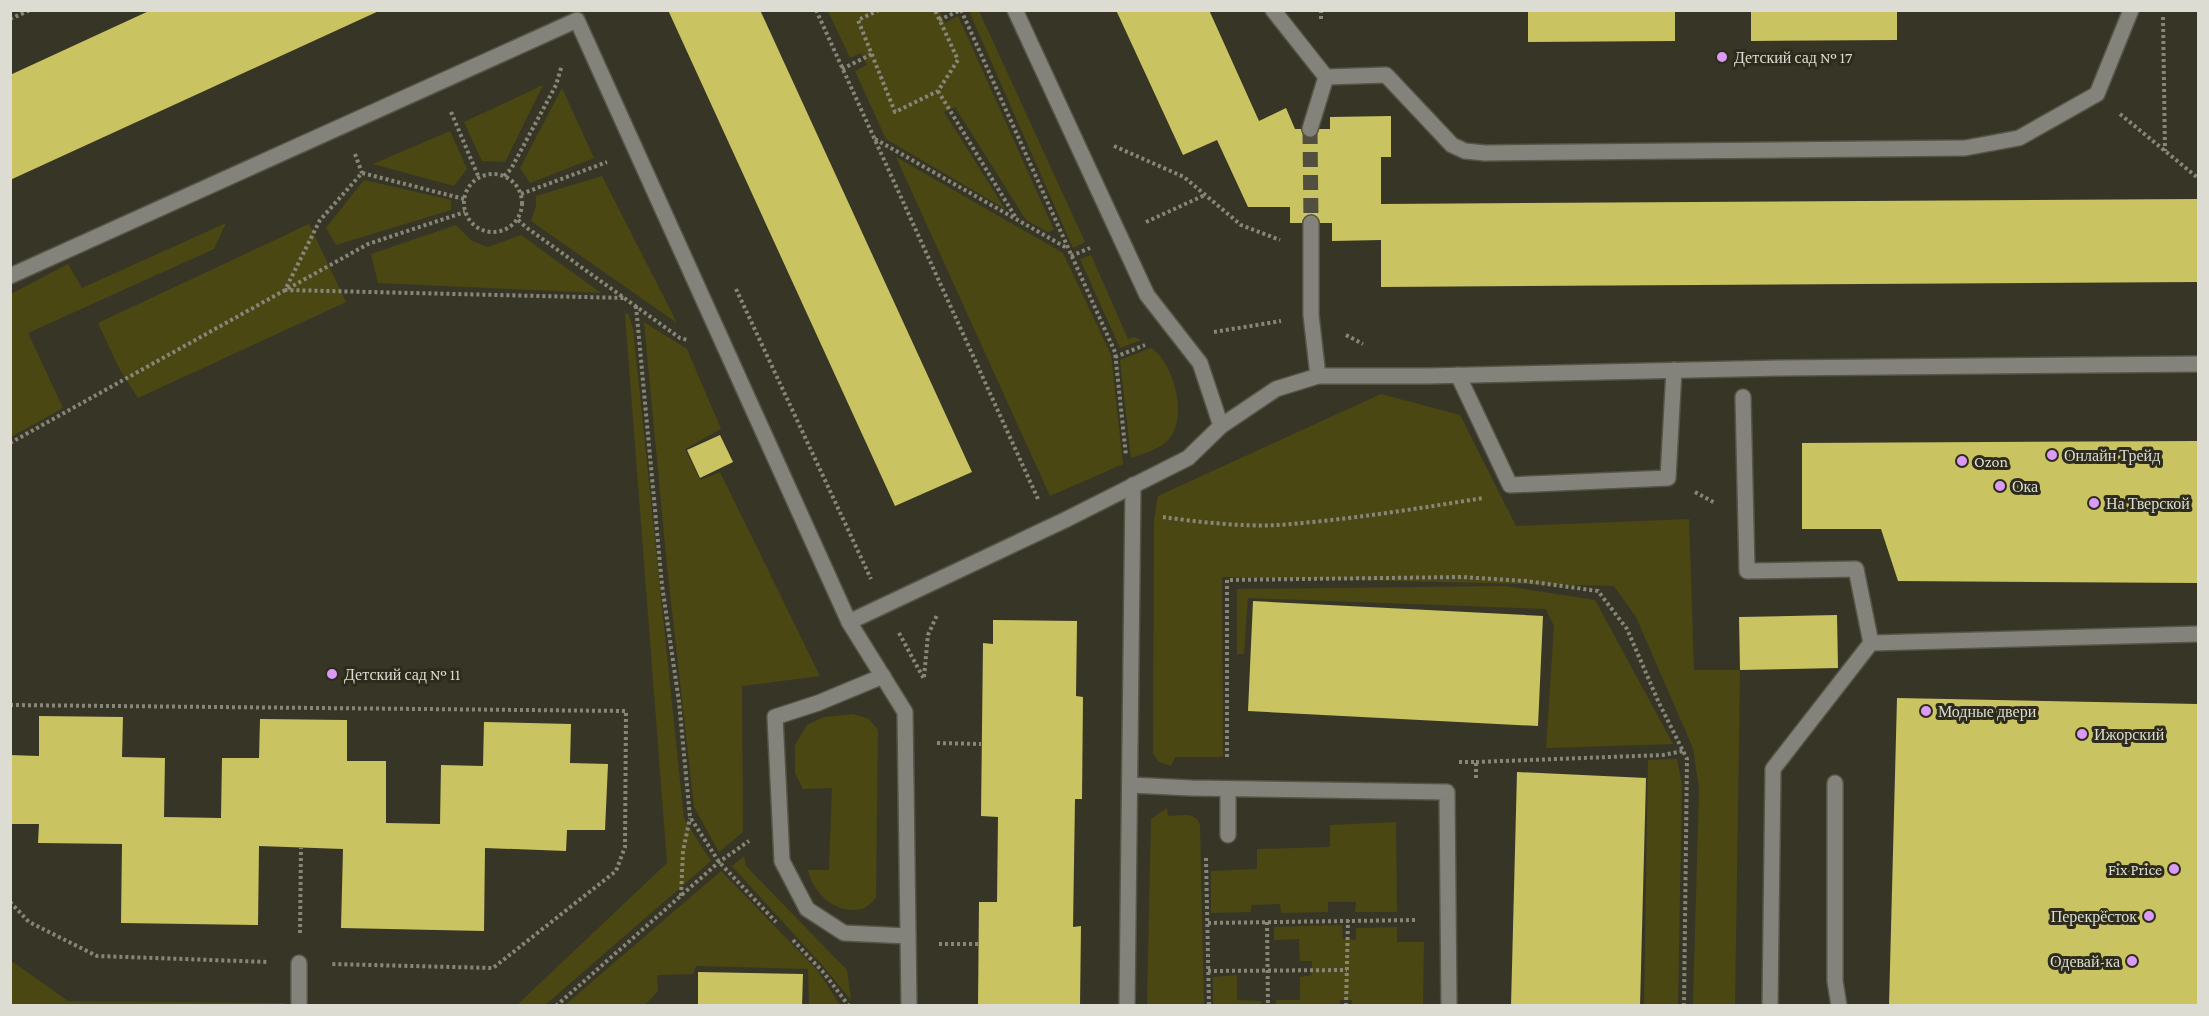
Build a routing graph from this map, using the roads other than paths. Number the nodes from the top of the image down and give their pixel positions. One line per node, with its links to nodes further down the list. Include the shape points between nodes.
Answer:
1 (1015, 10): 13 (lane, via 1147,295 1200,363)
2 (1273, 10): 4 (lane)
3 (2131, 10): 4 (lane, via 2097,94 2019,138 1965,148 1465,151 1452,145 1386,75)
4 (1326, 77): 5 (lane)
5 (1310, 129)
6 (1311, 223): 11 (lane, via 1311,315)
7 (10, 276): 15 (lane, via 577,20)
8 (2199, 364): 9 (lane)
9 (1674, 370): 10 (lane); 10 (lane, via 1668,478 1510,485)
10 (1458, 375): 11 (lane)
11 (1318, 376): 13 (lane, via 1276,389)
12 (1743, 397): 17 (lane, via 1747,572 1856,568)
13 (1221, 426): 14 (lane, via 1188,458)
14 (1133, 485): 15 (lane); 20 (lane)
15 (849, 622): 18 (lane)
16 (2199, 634): 17 (lane)
17 (1870, 643): 29 (lane, via 1773,769)
18 (883, 676): 23 (lane, via 905,712); 23 (lane, via 775,717 782,861 807,909 844,933)
19 (1835, 783): 30 (lane, via 1835,981)
20 (1130, 785): 21 (lane); 27 (lane)
21 (1228, 789): 22 (lane); 28 (lane, via 1447,792)
22 (1228, 835)
23 (908, 936): 26 (lane)
24 (299, 963): 25 (lane)
25 (299, 1005)
26 (909, 1005)
27 (1127, 1005)
28 (1449, 1005)
29 (1770, 1005)
30 (1839, 1005)

